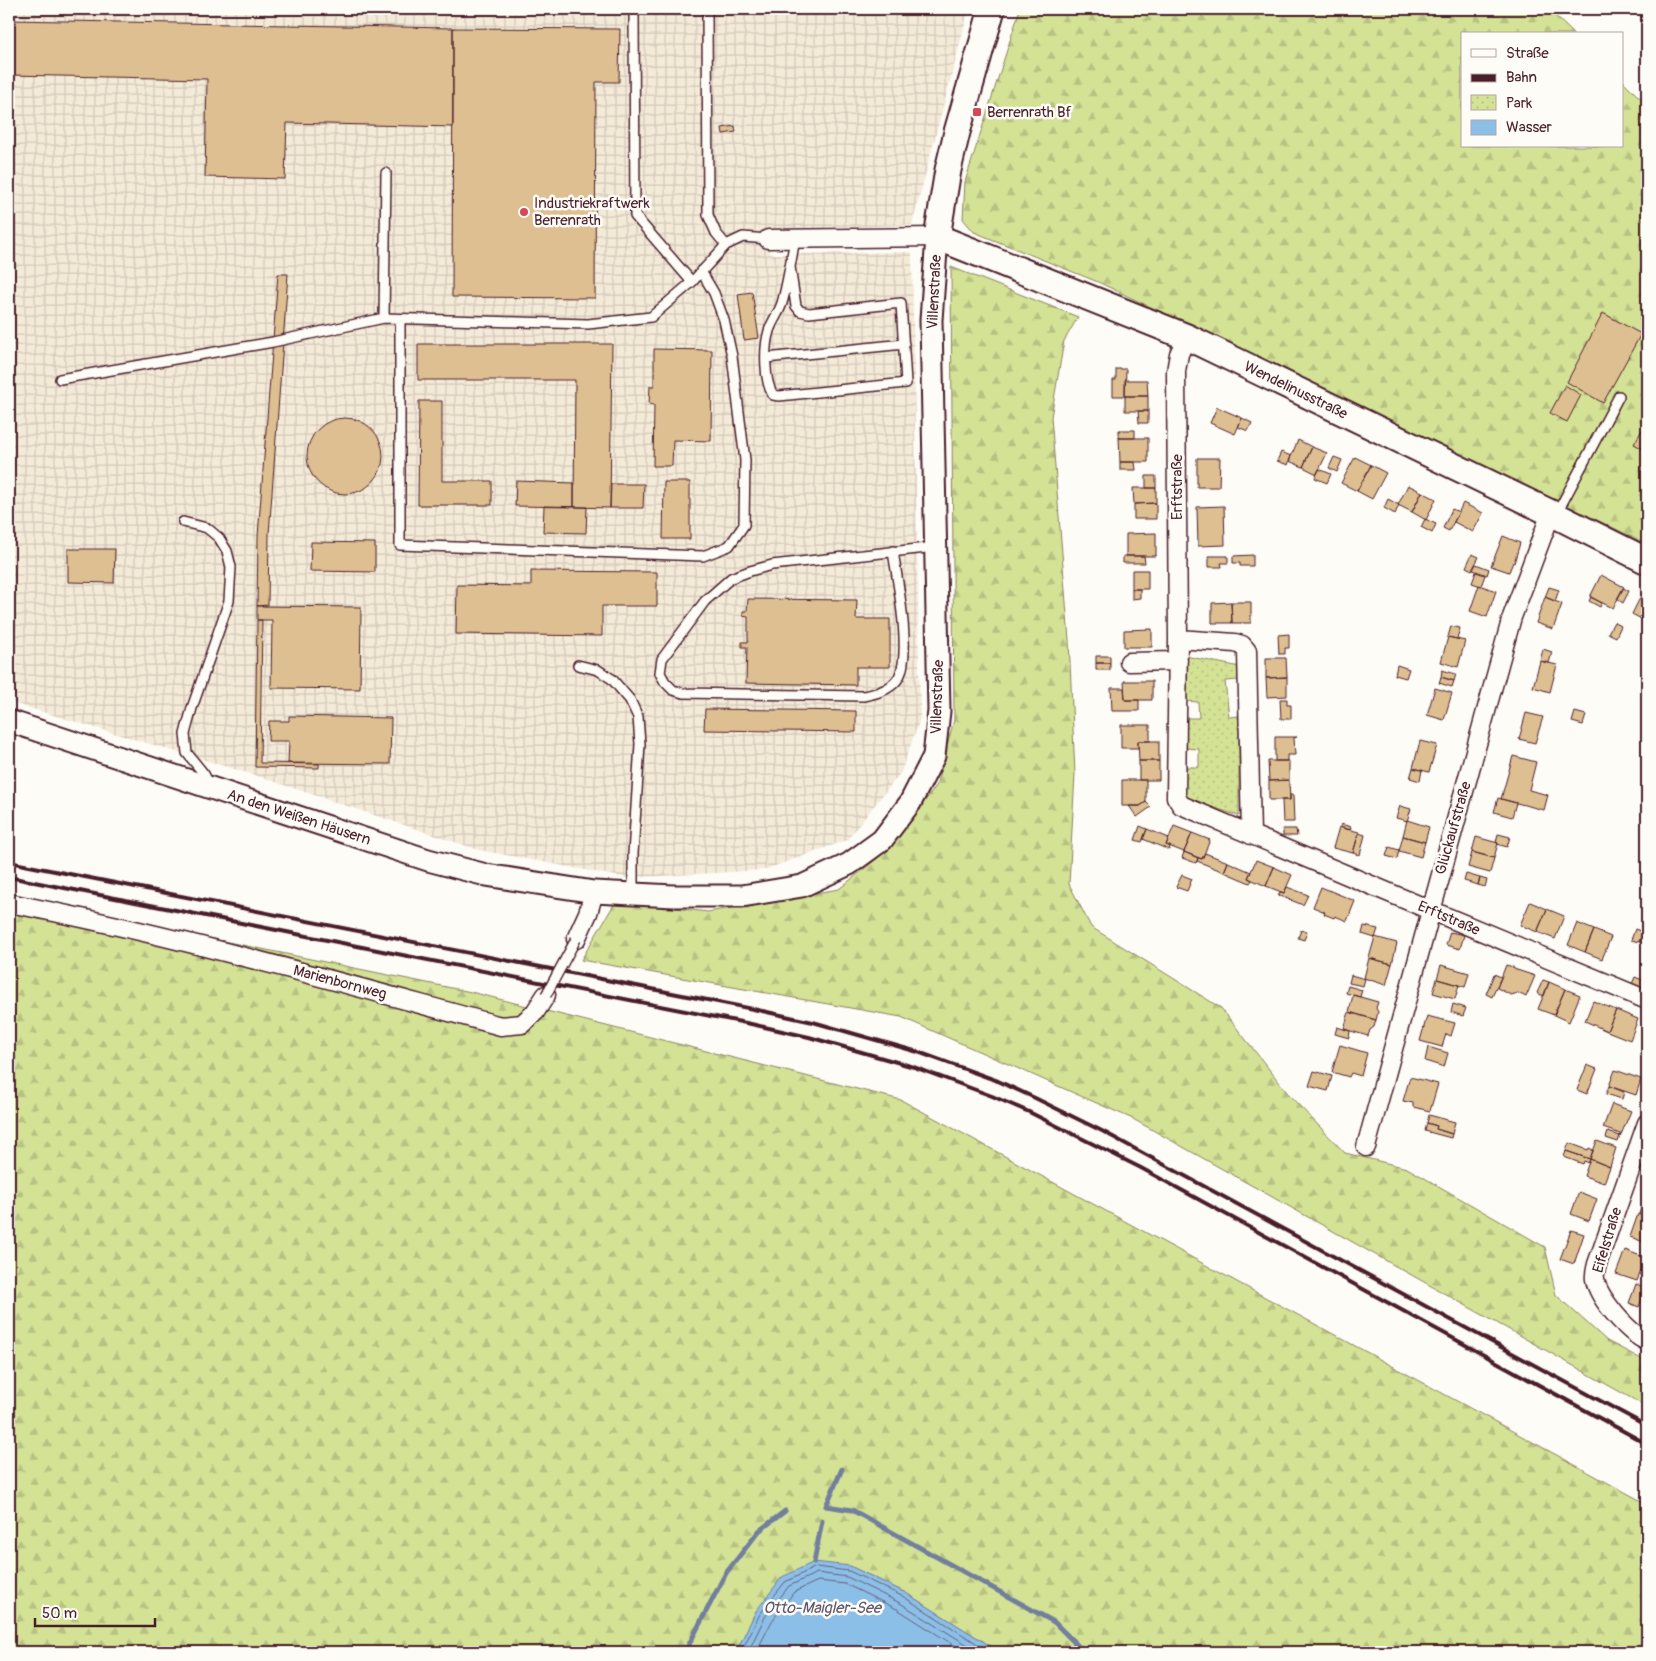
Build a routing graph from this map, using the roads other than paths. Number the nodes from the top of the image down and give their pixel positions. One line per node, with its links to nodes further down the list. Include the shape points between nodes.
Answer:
1 (634, 9): 11 (lane, via 635,216)
2 (707, 9): 8 (lane, via 708,215)
3 (992, 9): 5 (main road, Villenstraße, via 957,132)
4 (386, 173): 12 (lane)
5 (937, 237): 7 (street, Villenstraße); 14 (main road, Wendelinusstraße); 21 (street, Villenstraße, via 931,320)
6 (768, 239): 7 (street, Villenstraße); 8 (lane, via 743,237)
7 (794, 239): 9 (lane)
8 (726, 245): 10 (lane)
9 (790, 267): 15 (lane, via 796,306 800,311 809,313 901,303); 16 (lane, via 782,305 769,331)
10 (701, 271): 11 (lane); 13 (lane, via 724,320 732,356 745,460 744,525 729,546 703,556 400,545)
11 (692, 282): 13 (lane, via 651,317 588,324)
12 (384, 318): 13 (lane); 17 (lane, via 273,342)
13 (400, 319)
14 (1186, 337): 19 (main road, Wendelinusstraße); 24 (street, Erftstraße, via 1176,372)
15 (904, 344): 16 (lane); 16 (lane, via 906,383 780,396 773,395 769,389)
16 (766, 358)
17 (60, 379)
18 (1620, 396): 19 (lane)
19 (1554, 514): 23 (main road, Wendelinusstraße); 34 (street, Glückaufstraße, via 1512,618)
20 (184, 522): 29 (lane, via 207,528 219,538 227,551 230,567 229,600 185,734 186,753)
21 (936, 546): 22 (lane); 32 (street, Villenstraße, via 939,711 934,756 910,804 882,840 849,864 802,886 742,896)
22 (893, 550): 22 (lane, via 772,565 731,578 705,600 662,659 660,673 673,690 683,693 863,696 894,684 903,665 904,628)
23 (1647, 561)
24 (1178, 639): 25 (street, Erftstraße); 30 (street, via 1235,643 1247,651)
25 (1178, 661): 26 (street); 30 (street, Erftstraße, via 1176,797 1181,805)
26 (1129, 662)
27 (578, 665): 32 (lane, via 598,670 612,679 630,700 638,717 640,744)
28 (9, 721): 29 (street, An den Weißen Häusern)
29 (211, 788): 31 (street, An den Weißen Häusern, via 428,860 486,875)
30 (1251, 835): 34 (street, Erftstraße)
31 (594, 892): 32 (street, Villenstraße); 35 (street, Marienbornweg)
32 (633, 894)
33 (9, 903): 36 (street, Marienbornweg, via 265,962 501,1026 522,1024)
34 (1430, 910): 37 (street, Erftstraße); 39 (street, Glückaufstraße)
35 (576, 939): 36 (lane, Marienbornweg, bridge)
36 (546, 995)
37 (1647, 1000)
38 (1647, 1123): 40 (street, Eifelstraße, via 1597,1264 1595,1278 1598,1290 1618,1317 1628,1329)
39 (1366, 1147)
40 (1647, 1341)

